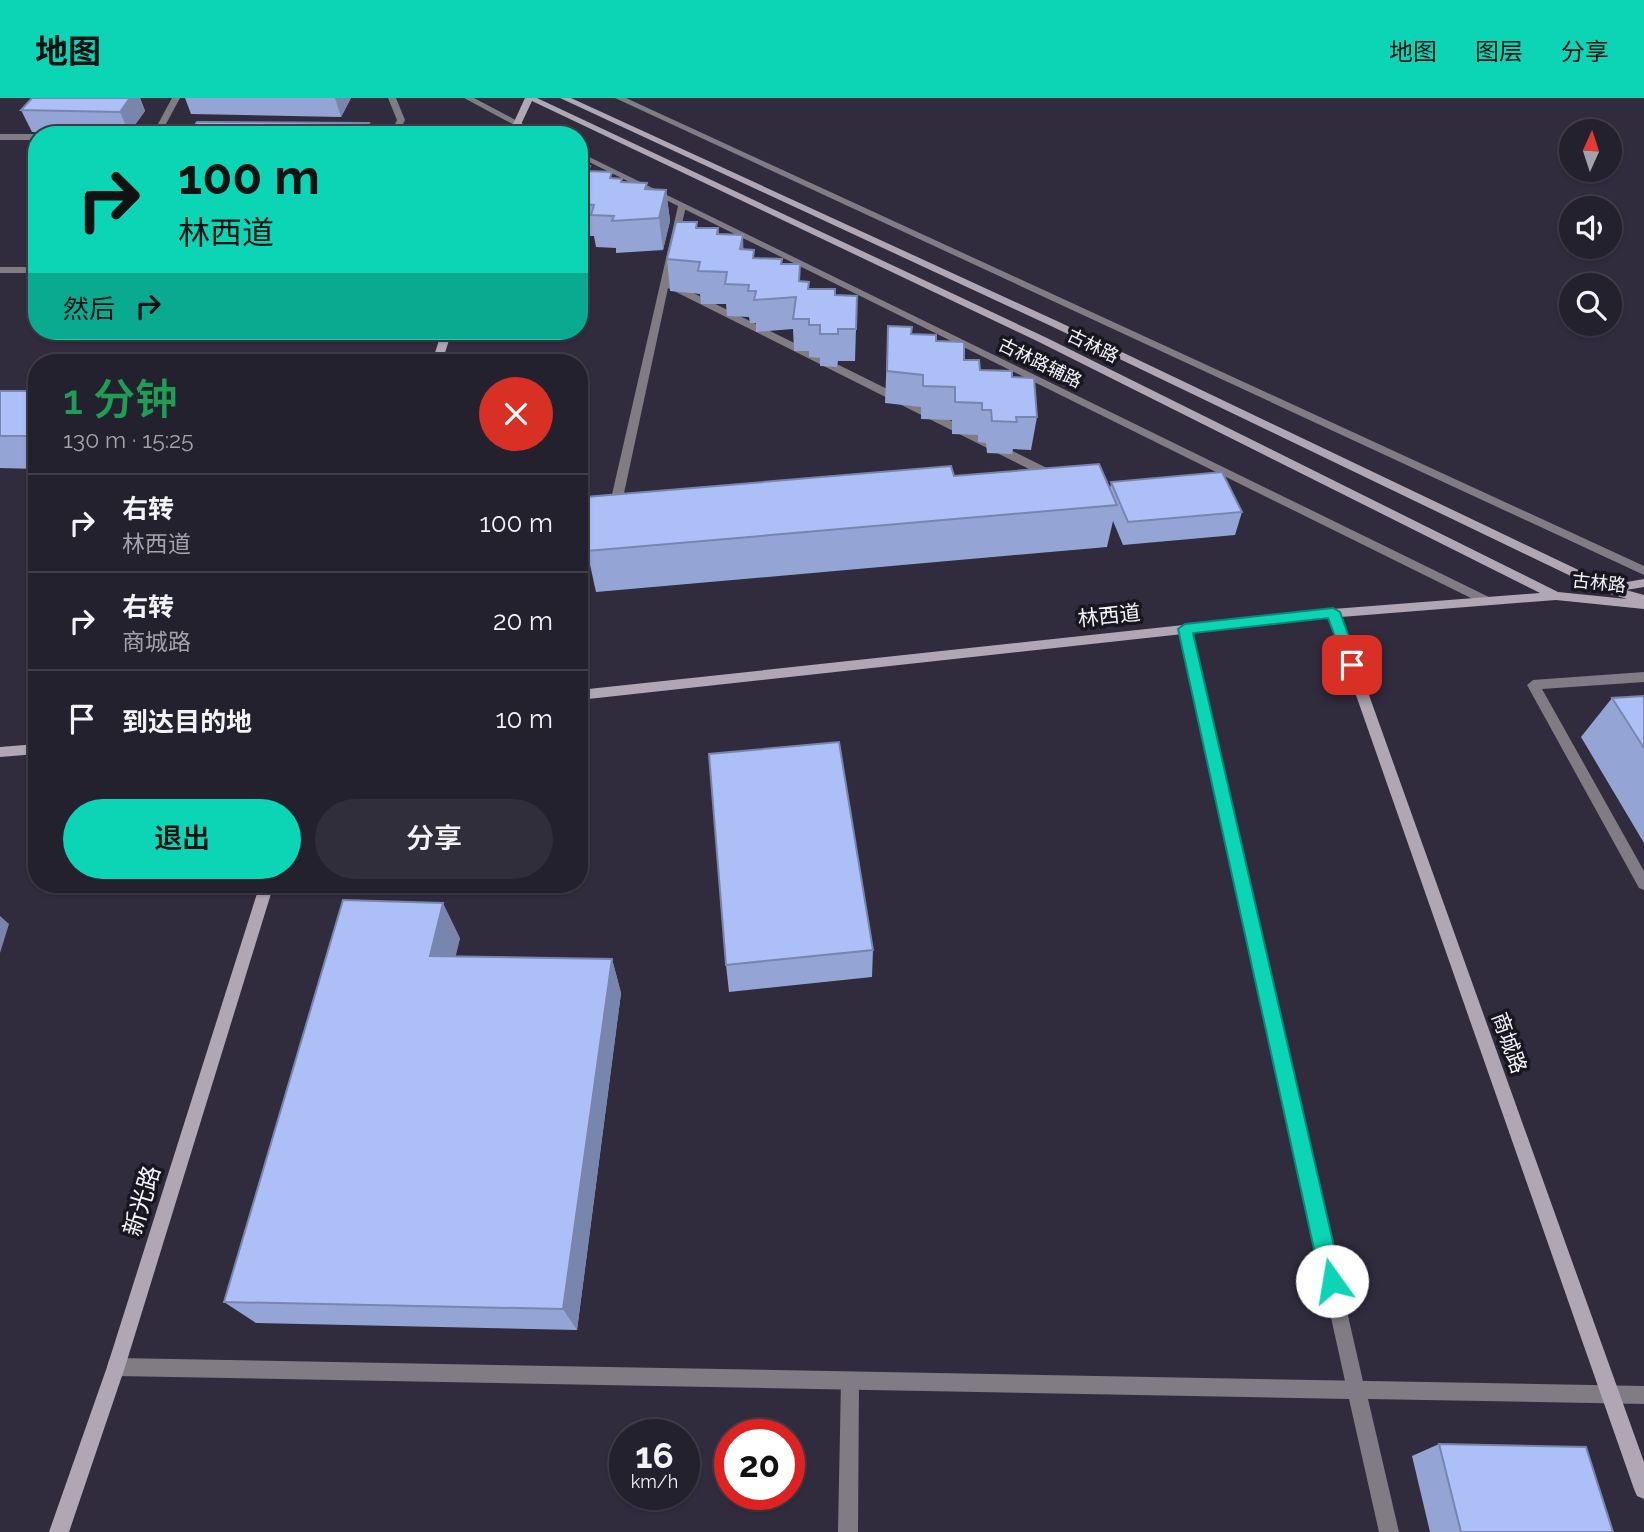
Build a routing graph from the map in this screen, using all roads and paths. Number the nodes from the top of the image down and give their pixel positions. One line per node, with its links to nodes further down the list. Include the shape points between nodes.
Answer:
1 (176, 98): 8 (street)
2 (392, 98): 9 (street, via 401,120)
3 (468, 98): 7 (street)
4 (530, 98): 7 (main road); 25 (main road, 古林路, via 1043,340)
5 (564, 98): 24 (main road, 古林路, via 1055,324)
6 (619, 98): 22 (street)
7 (516, 122): 10 (main road); 11 (street)
8 (161, 126)
9 (398, 126)
10 (515, 126)
11 (523, 126)
12 (0, 137): 13 (street)
13 (28, 137)
14 (588, 159): 15 (street, 古林路辅路)
15 (682, 206): 18 (street); 27 (street, 古林路辅路)
16 (5, 270): 17 (street); 19 (street)
17 (28, 270)
18 (664, 282): 20 (street); 21 (street, via 612,520)
19 (0, 283)
20 (1063, 481)
21 (626, 519)
22 (1644, 570)
23 (1644, 583): 24 (main road, 林西道)
24 (1608, 589): 25 (main road, 林西道); 26 (main road, 古林路)
25 (1556, 596): 27 (main road, 林西道); 28 (main road, 古林路)
26 (1644, 600)
27 (1487, 601): 29 (main road, 林西道)
28 (1644, 605)
29 (1333, 612): 30 (main road, 林西道); 40 (main road, 商城路)
30 (1185, 629): 32 (main road, 林西道); 39 (street)
31 (1644, 677): 35 (street, via 1534,685)
32 (588, 694)
33 (28, 750): 34 (main road)
34 (0, 752)
35 (1644, 884)
36 (264, 893): 37 (main road, 新光路)
37 (116, 1367): 38 (street); 43 (main road, 新光路)
38 (850, 1381): 39 (street); 44 (street)
39 (1356, 1390): 40 (street); 45 (street)
40 (1612, 1395): 41 (street); 42 (main road, 商城路)
41 (1644, 1395)
42 (1644, 1489)
43 (59, 1532)
44 (848, 1532)
45 (1389, 1532)

